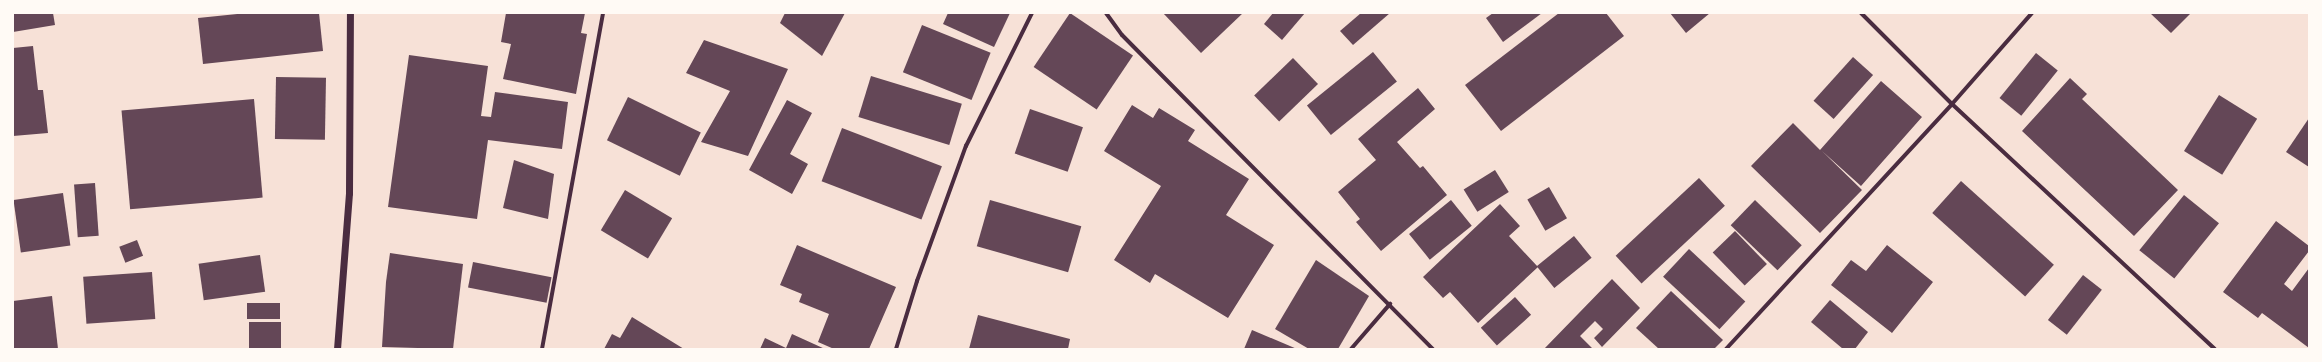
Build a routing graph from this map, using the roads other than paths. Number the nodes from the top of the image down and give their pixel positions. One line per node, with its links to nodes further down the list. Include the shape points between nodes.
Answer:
1 (350, 13): 9 (street, via 349,193)
2 (603, 13): 10 (street)
3 (1032, 13): 11 (street, via 966,146 917,281)
4 (1106, 13): 8 (street, via 1128,41)
5 (1861, 13): 7 (street)
6 (2032, 13): 7 (street)
7 (1952, 104): 14 (street); 15 (street)
8 (1390, 304): 12 (street); 13 (street)
9 (337, 349)
10 (542, 349)
11 (896, 349)
12 (1351, 349)
13 (1433, 349)
14 (1726, 349)
15 (2215, 349)

